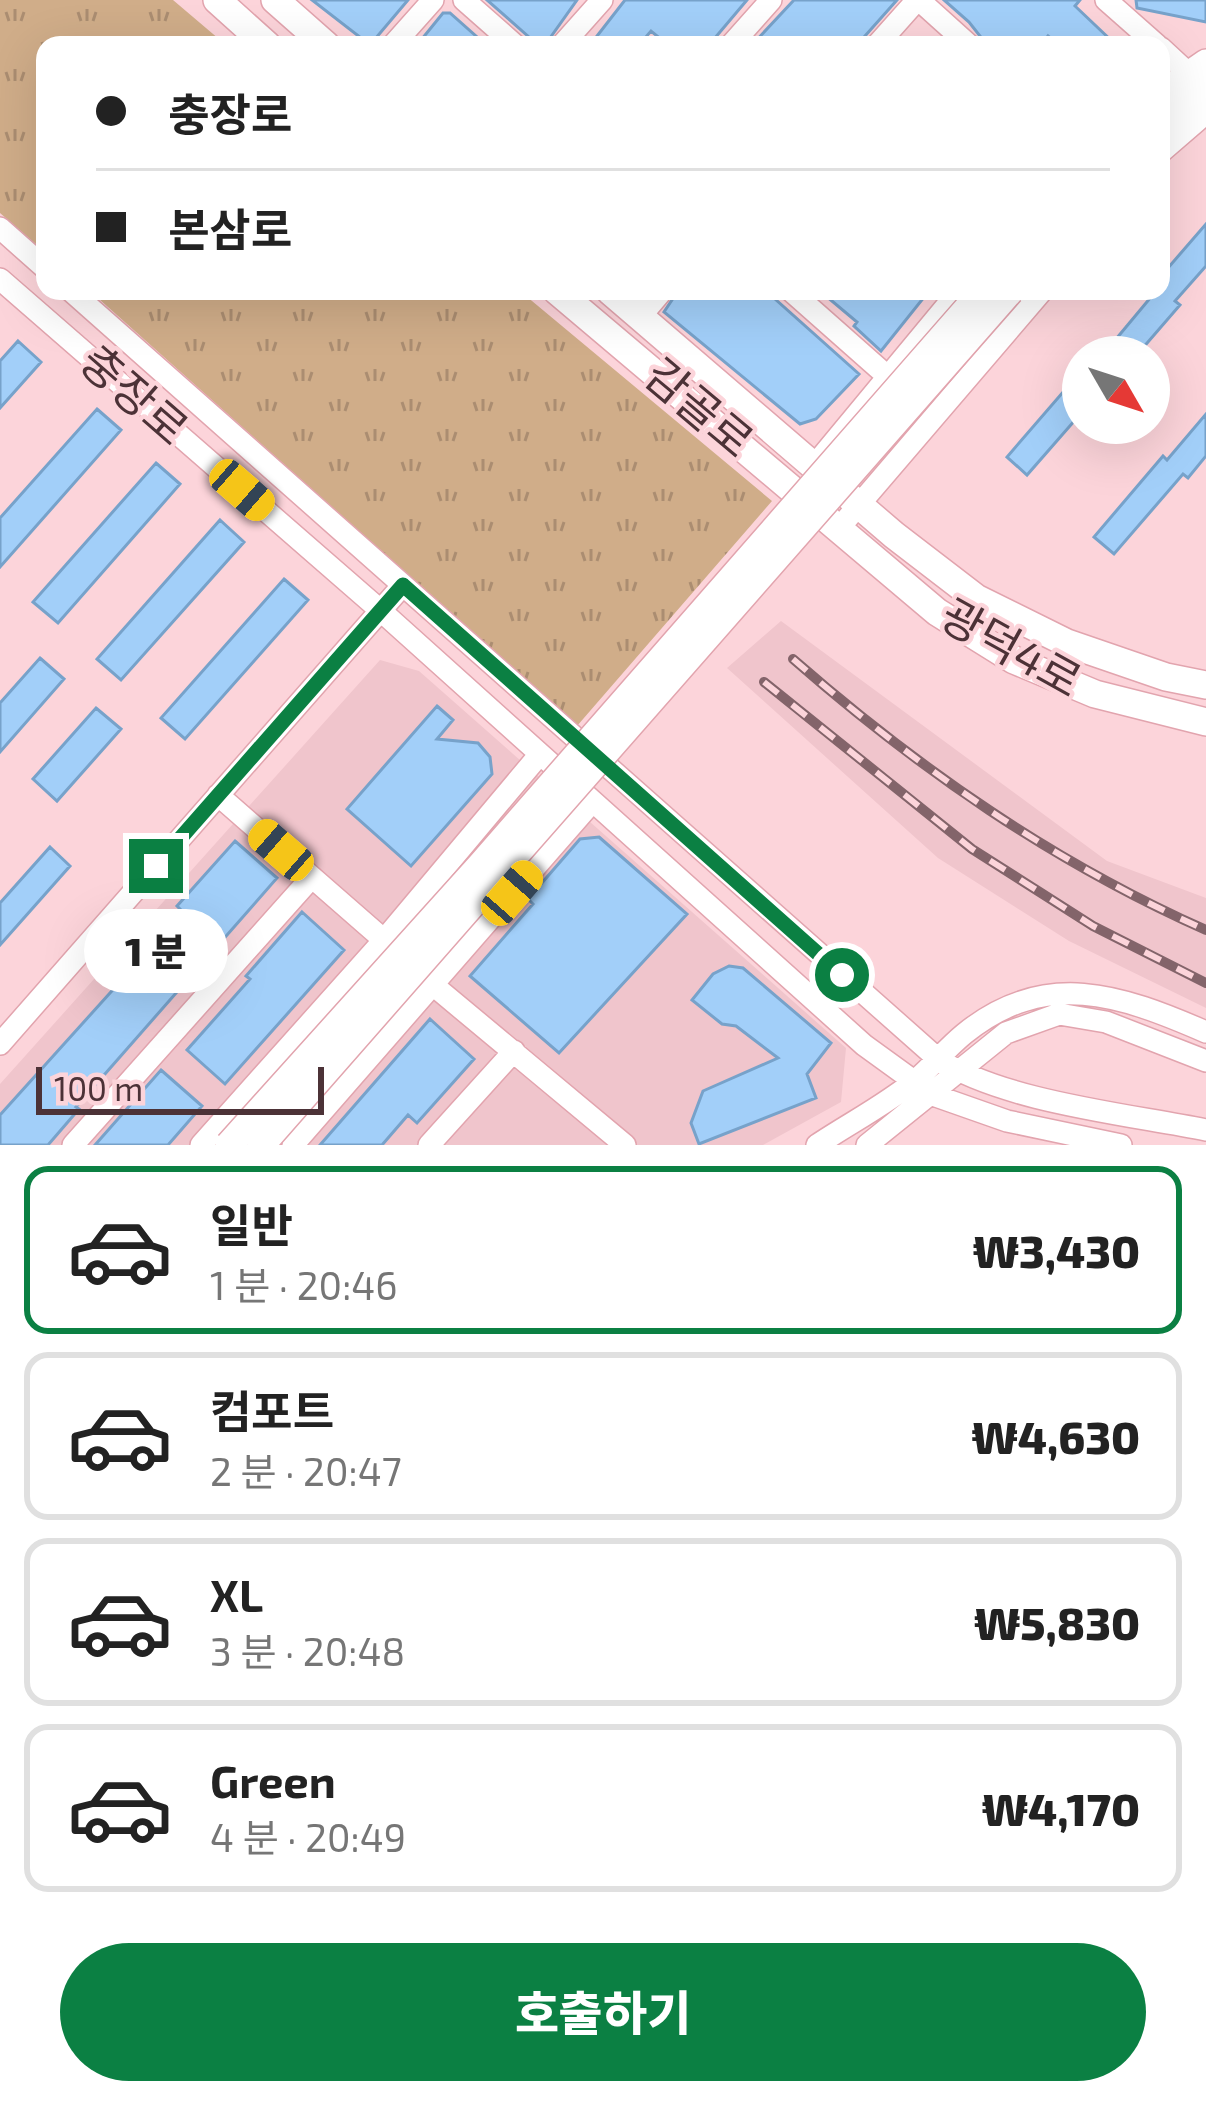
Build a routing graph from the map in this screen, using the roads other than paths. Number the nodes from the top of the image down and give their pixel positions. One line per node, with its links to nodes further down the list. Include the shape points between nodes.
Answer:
1 (217, 0): 9 (main road)
2 (274, 0): 10 (main road)
3 (433, 0): 11 (street)
4 (464, 0): 12 (street)
5 (602, 0): 13 (street)
6 (772, 0): 14 (street)
7 (918, 0): 15 (street); 16 (street)
8 (1106, 0): 17 (street)
9 (257, 36)
10 (316, 36)
11 (401, 36)
12 (505, 36)
13 (570, 36)
14 (739, 36)
15 (886, 36)
16 (960, 36)
17 (1146, 36)
18 (1170, 56): 19 (street)
19 (1200, 76): 20 (main road); 22 (main road)
20 (1170, 90)
21 (1206, 113): 23 (street)
22 (1170, 114)
23 (1170, 144)
24 (0, 228): 25 (street)
25 (36, 260)
26 (0, 279): 43 (street, 충장로)
27 (81, 300): 42 (street, 충장로)
28 (567, 300): 39 (main road, 감골로)
29 (620, 300): 36 (main road, 감골로)
30 (654, 300): 36 (street)
31 (806, 300): 37 (street)
32 (951, 300): 37 (street)
33 (975, 300): 62 (main road, bridge)
34 (1002, 300): 63 (main road, bridge)
35 (1034, 300): 40 (street)
36 (640, 317): 38 (main road, 감골로)
37 (886, 375): 38 (street)
38 (814, 466): 39 (street); 40 (main road, 감골로)
39 (795, 488): 41 (main road, 감골로)
40 (859, 503): 41 (street); 44 (main road, 광덕4로, via 976,598 1067,643)
41 (840, 527): 45 (main road, 광덕4로, via 937,612 1014,660 1095,694)
42 (403, 585): 43 (street); 56 (street, 충장로)
43 (380, 610): 46 (street, 충장로); 47 (street)
44 (1206, 685)
45 (1206, 722)
46 (540, 754): 48 (street, 충장로); 50 (street)
47 (218, 795): 49 (street); 53 (street)
48 (592, 802): 51 (street); 57 (street, 충장로)
49 (312, 877): 50 (street); 60 (street)
50 (384, 940): 61 (street)
51 (433, 985): 54 (street); 64 (street)
52 (1206, 1032): 56 (street, via 1090,992 1040,995 966,1032)
53 (0, 1044)
54 (514, 1051): 65 (street); 66 (street)
55 (1206, 1061): 56 (street, via 1106,1022 1059,1014)
56 (948, 1065): 57 (street); 58 (street); 59 (street, 충장로, via 1020,1093)
57 (914, 1082): 58 (street, 충장로); 67 (street)
58 (934, 1095): 68 (street); 69 (street, 충장로, via 1006,1121)
59 (1206, 1130)
60 (73, 1145)
61 (202, 1145)
62 (229, 1145)
63 (261, 1145)
64 (293, 1145)
65 (429, 1145)
66 (625, 1145)
67 (817, 1145)
68 (867, 1145)
69 (1121, 1145)

